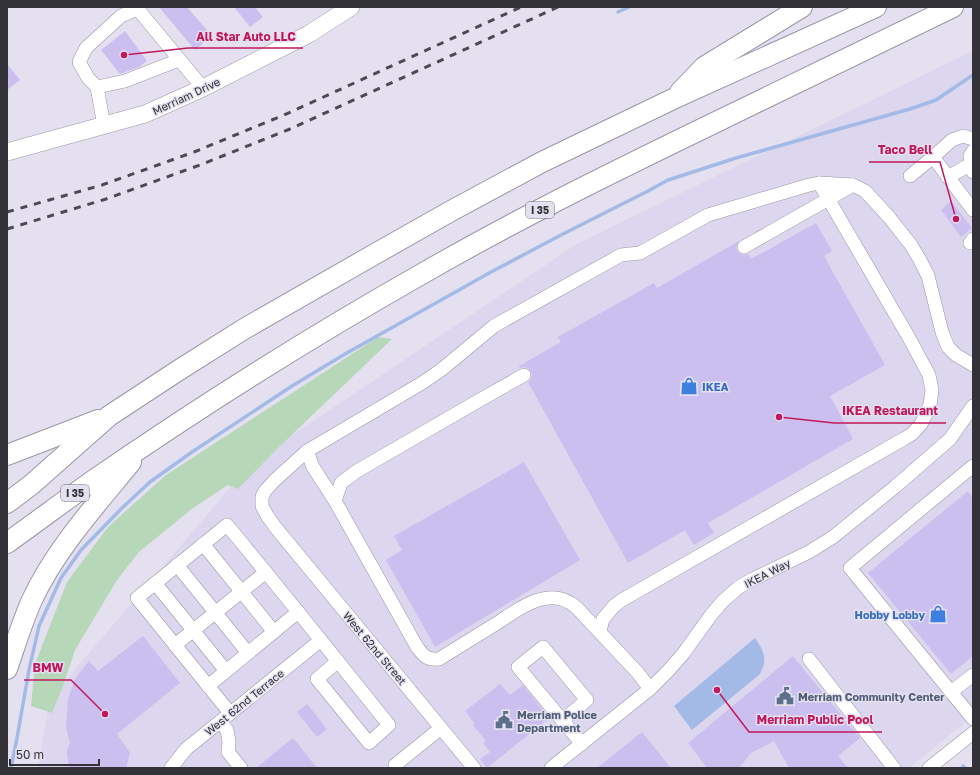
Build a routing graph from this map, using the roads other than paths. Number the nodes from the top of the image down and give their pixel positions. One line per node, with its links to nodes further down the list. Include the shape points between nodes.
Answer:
1 (351, 7): 8 (main road, Merriam Drive, via 309,34)
2 (802, 7): 9 (highway, via 704,67)
3 (876, 7): 9 (highway)
4 (953, 7): 27 (highway, I 35, via 593,182 422,273 278,358)
5 (136, 8): 6 (street); 7 (street, via 120,16 86,48 79,62 88,78)
6 (179, 60): 7 (street, via 126,81); 8 (street)
7 (97, 87): 10 (street)
8 (203, 88): 10 (main road, Merriam Drive, via 145,114)
9 (673, 99): 26 (highway, via 542,162 451,211 244,329)
10 (104, 126): 13 (main road, Merriam Drive)
11 (973, 139): 14 (street, via 963,136 956,138)
12 (973, 151): 15 (street, via 970,156)
13 (7, 152)
14 (933, 157): 16 (street); 17 (street)
15 (972, 167): 17 (street)
16 (910, 176)
17 (948, 177): 21 (street)
18 (819, 183): 19 (street, West 62nd Street); 20 (street); 28 (street, West 62nd Street, via 708,215 640,253 621,256 494,326 422,383)
19 (853, 185): 20 (street); 23 (street, via 866,191 911,245 928,276 948,347)
20 (828, 200): 22 (street); 42 (street, via 929,375 932,390 930,405 922,423 912,434 896,444 622,600 603,618)
21 (973, 210)
22 (744, 247)
23 (973, 365)
24 (524, 375): 31 (street, via 357,471 341,483)
25 (973, 406): 53 (street, IKEA Way, via 950,439 833,537 809,552 752,579 723,601 683,654)
26 (109, 416): 29 (highway); 32 (highway, via 32,485)
27 (145, 445): 33 (highway, I 35); 49 (highway, via 73,534 50,567 32,600)
28 (307, 452): 31 (street, via 313,467); 59 (street, West 62nd Street, via 275,480 262,497 262,506 276,528)
29 (7, 455)
30 (973, 466): 54 (street, via 850,568)
31 (335, 501): 42 (street, via 424,657 439,659 522,607 541,599 560,599 571,603)
32 (7, 503)
33 (7, 543)
34 (203, 544): 35 (street); 36 (street, via 227,525); 38 (street)
35 (178, 565): 37 (street); 39 (street)
36 (266, 572): 38 (street); 40 (street)
37 (155, 583): 41 (street); 45 (street, via 137,598)
38 (242, 591): 39 (street); 43 (street)
39 (216, 612): 41 (street); 46 (street)
40 (298, 612): 43 (street); 44 (street)
41 (193, 630): 45 (street); 50 (street)
42 (600, 631): 53 (street)
43 (274, 632): 46 (street)
44 (321, 640): 48 (street); 55 (street, West 62nd Terrace)
45 (175, 645): 52 (street)
46 (248, 653): 50 (street)
47 (809, 659): 67 (street)
48 (338, 661): 48 (street, via 317,679 369,743 389,725)
49 (7, 669)
50 (226, 671): 52 (street)
51 (973, 675): 54 (street)
52 (208, 686): 55 (street)
53 (650, 689): 61 (street, IKEA Way)
54 (951, 692): 56 (street)
55 (230, 713): 58 (street, West 62nd Terrace)
56 (973, 719)
57 (562, 721): 57 (street, via 518,667 543,647 587,700); 61 (street)
58 (220, 722): 63 (street, West 62nd Terrace, via 186,749); 64 (street, via 227,730 228,752)
59 (441, 728): 62 (street); 65 (street, West 62nd Street)
60 (973, 733): 68 (street)
61 (582, 744): 66 (street, IKEA Way)
62 (395, 767)
63 (171, 768)
64 (241, 768)
65 (474, 768)
66 (552, 768)
67 (894, 768)
68 (929, 768)

